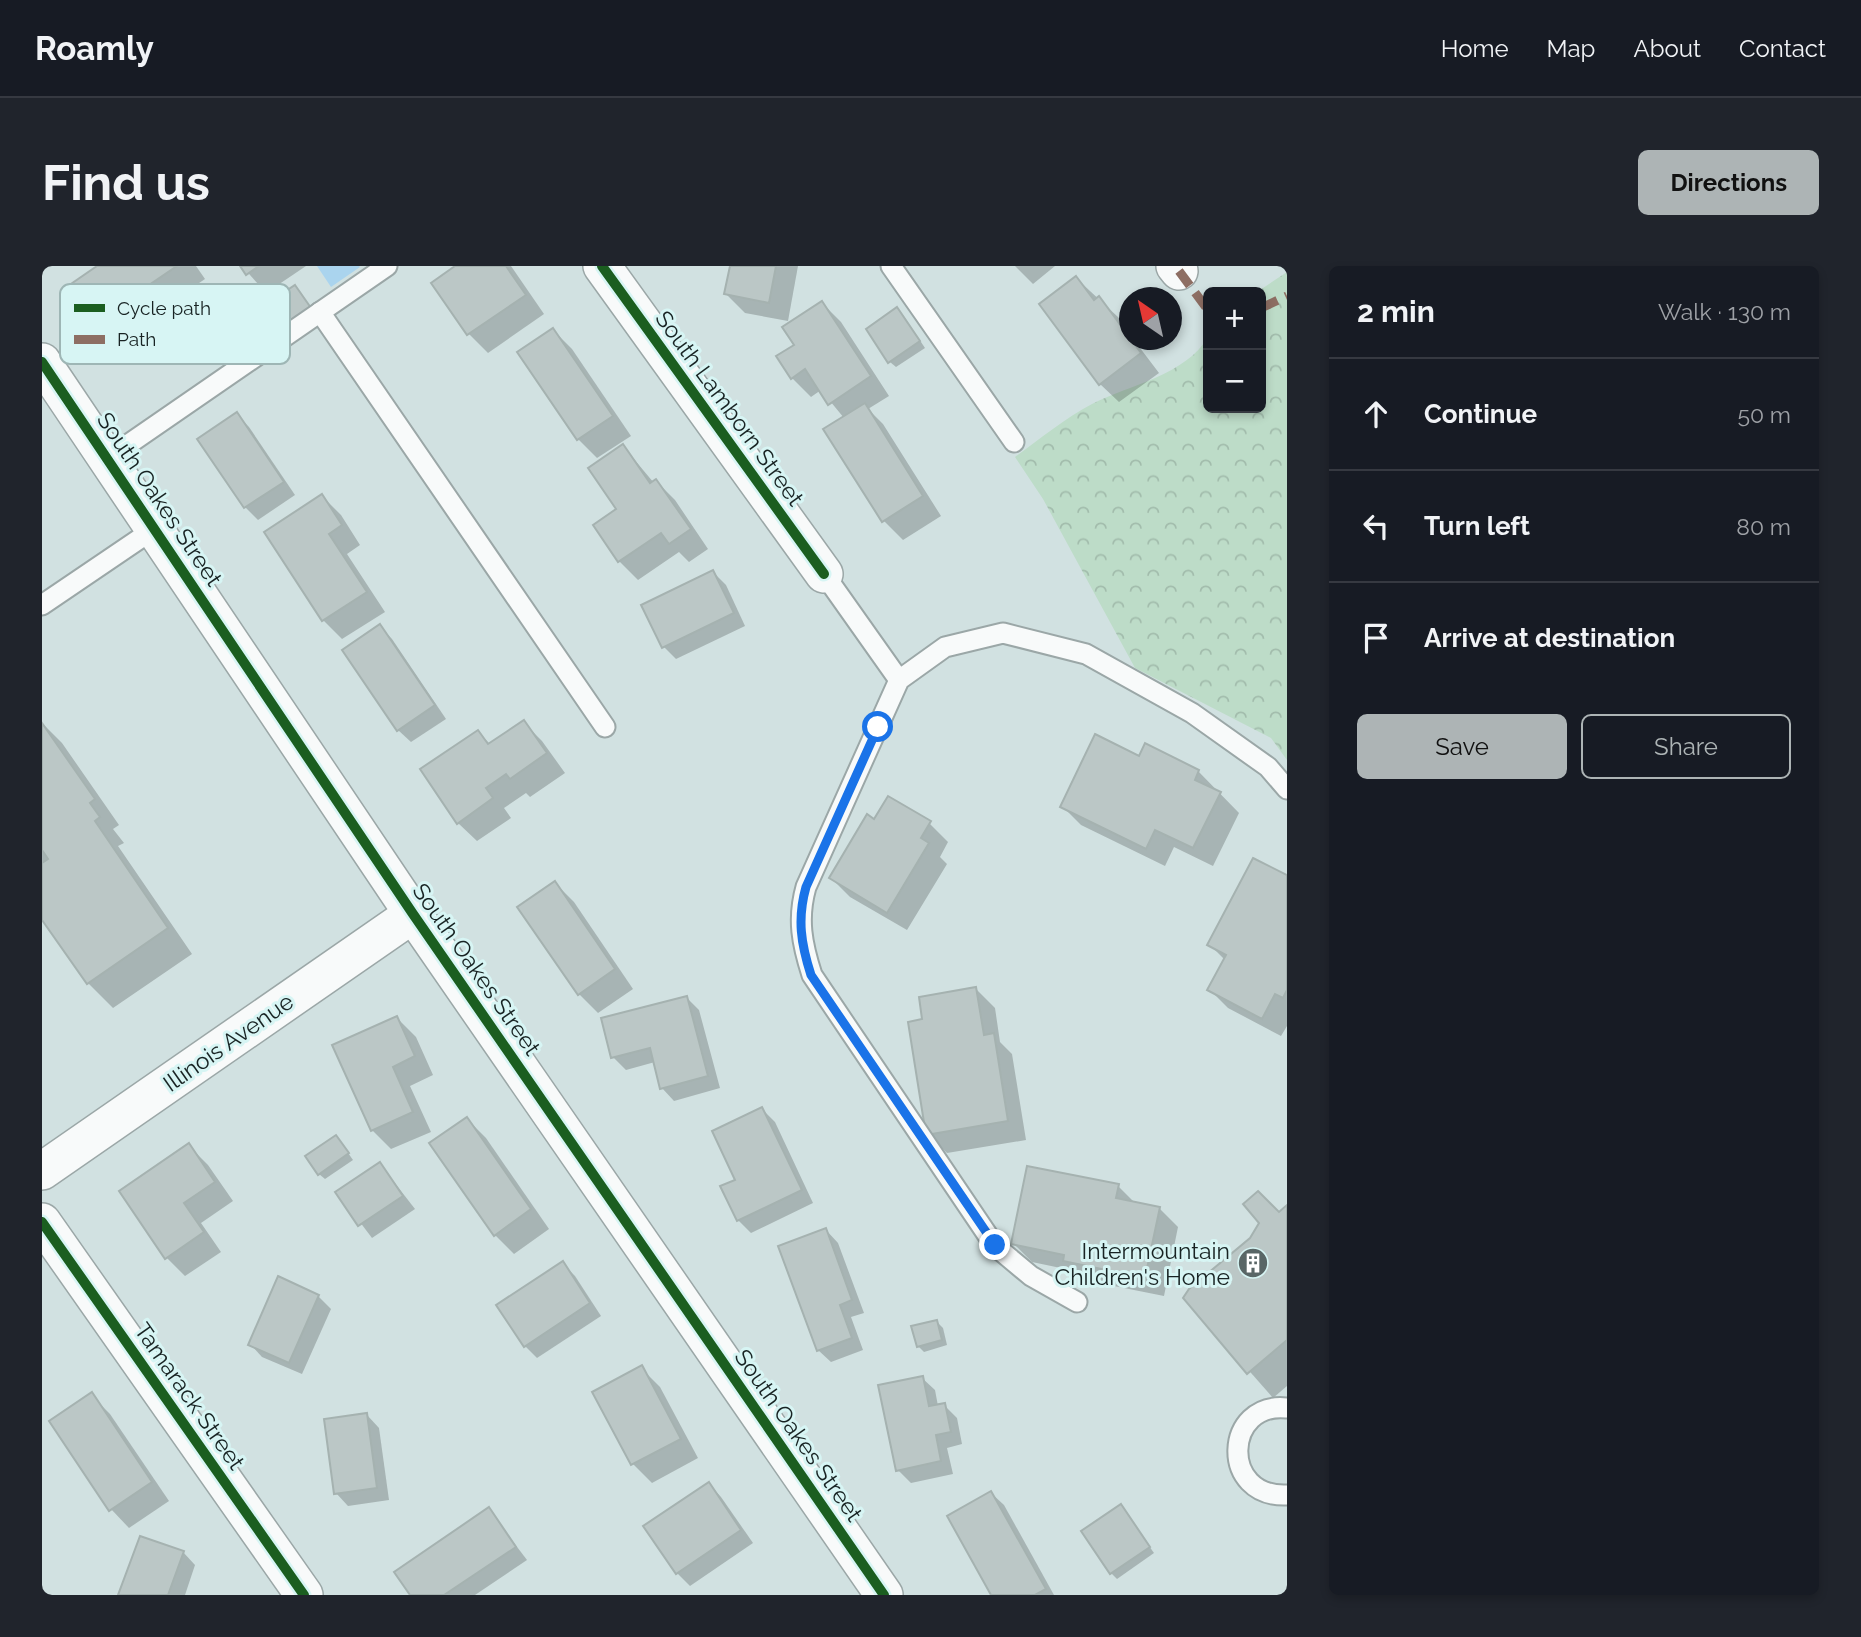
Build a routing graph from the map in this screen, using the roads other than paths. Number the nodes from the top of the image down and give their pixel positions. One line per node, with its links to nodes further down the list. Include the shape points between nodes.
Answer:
1 (387, 266): 4 (lane)
2 (601, 266): 11 (street, South Lamborn Street)
3 (891, 266): 8 (lane)
4 (320, 312): 5 (lane); 14 (lane)
5 (290, 333)
6 (42, 362): 9 (street, South Oakes Street)
7 (245, 364): 9 (lane)
8 (1013, 442)
9 (107, 459): 10 (street, South Oakes Street)
10 (154, 529): 12 (lane); 16 (street, South Oakes Street)
11 (824, 574): 13 (lane)
12 (42, 605)
13 (899, 680): 15 (lane, via 945,647 1003,633 1086,654 1192,713 1268,767); 19 (lane, via 806,887 800,939 811,975 995,1245 1031,1276)
14 (605, 727)
15 (1287, 789)
16 (413, 914): 17 (street, Illinois Avenue); 23 (street, South Oakes Street)
17 (42, 1171)
18 (42, 1222): 22 (street, Tamarack Street)
19 (1077, 1301)
20 (1287, 1408): 21 (lane, via 1265,1410 1251,1419 1237,1446 1237,1460 1251,1484 1275,1496)
21 (1287, 1495)
22 (304, 1595)
23 (884, 1595)

